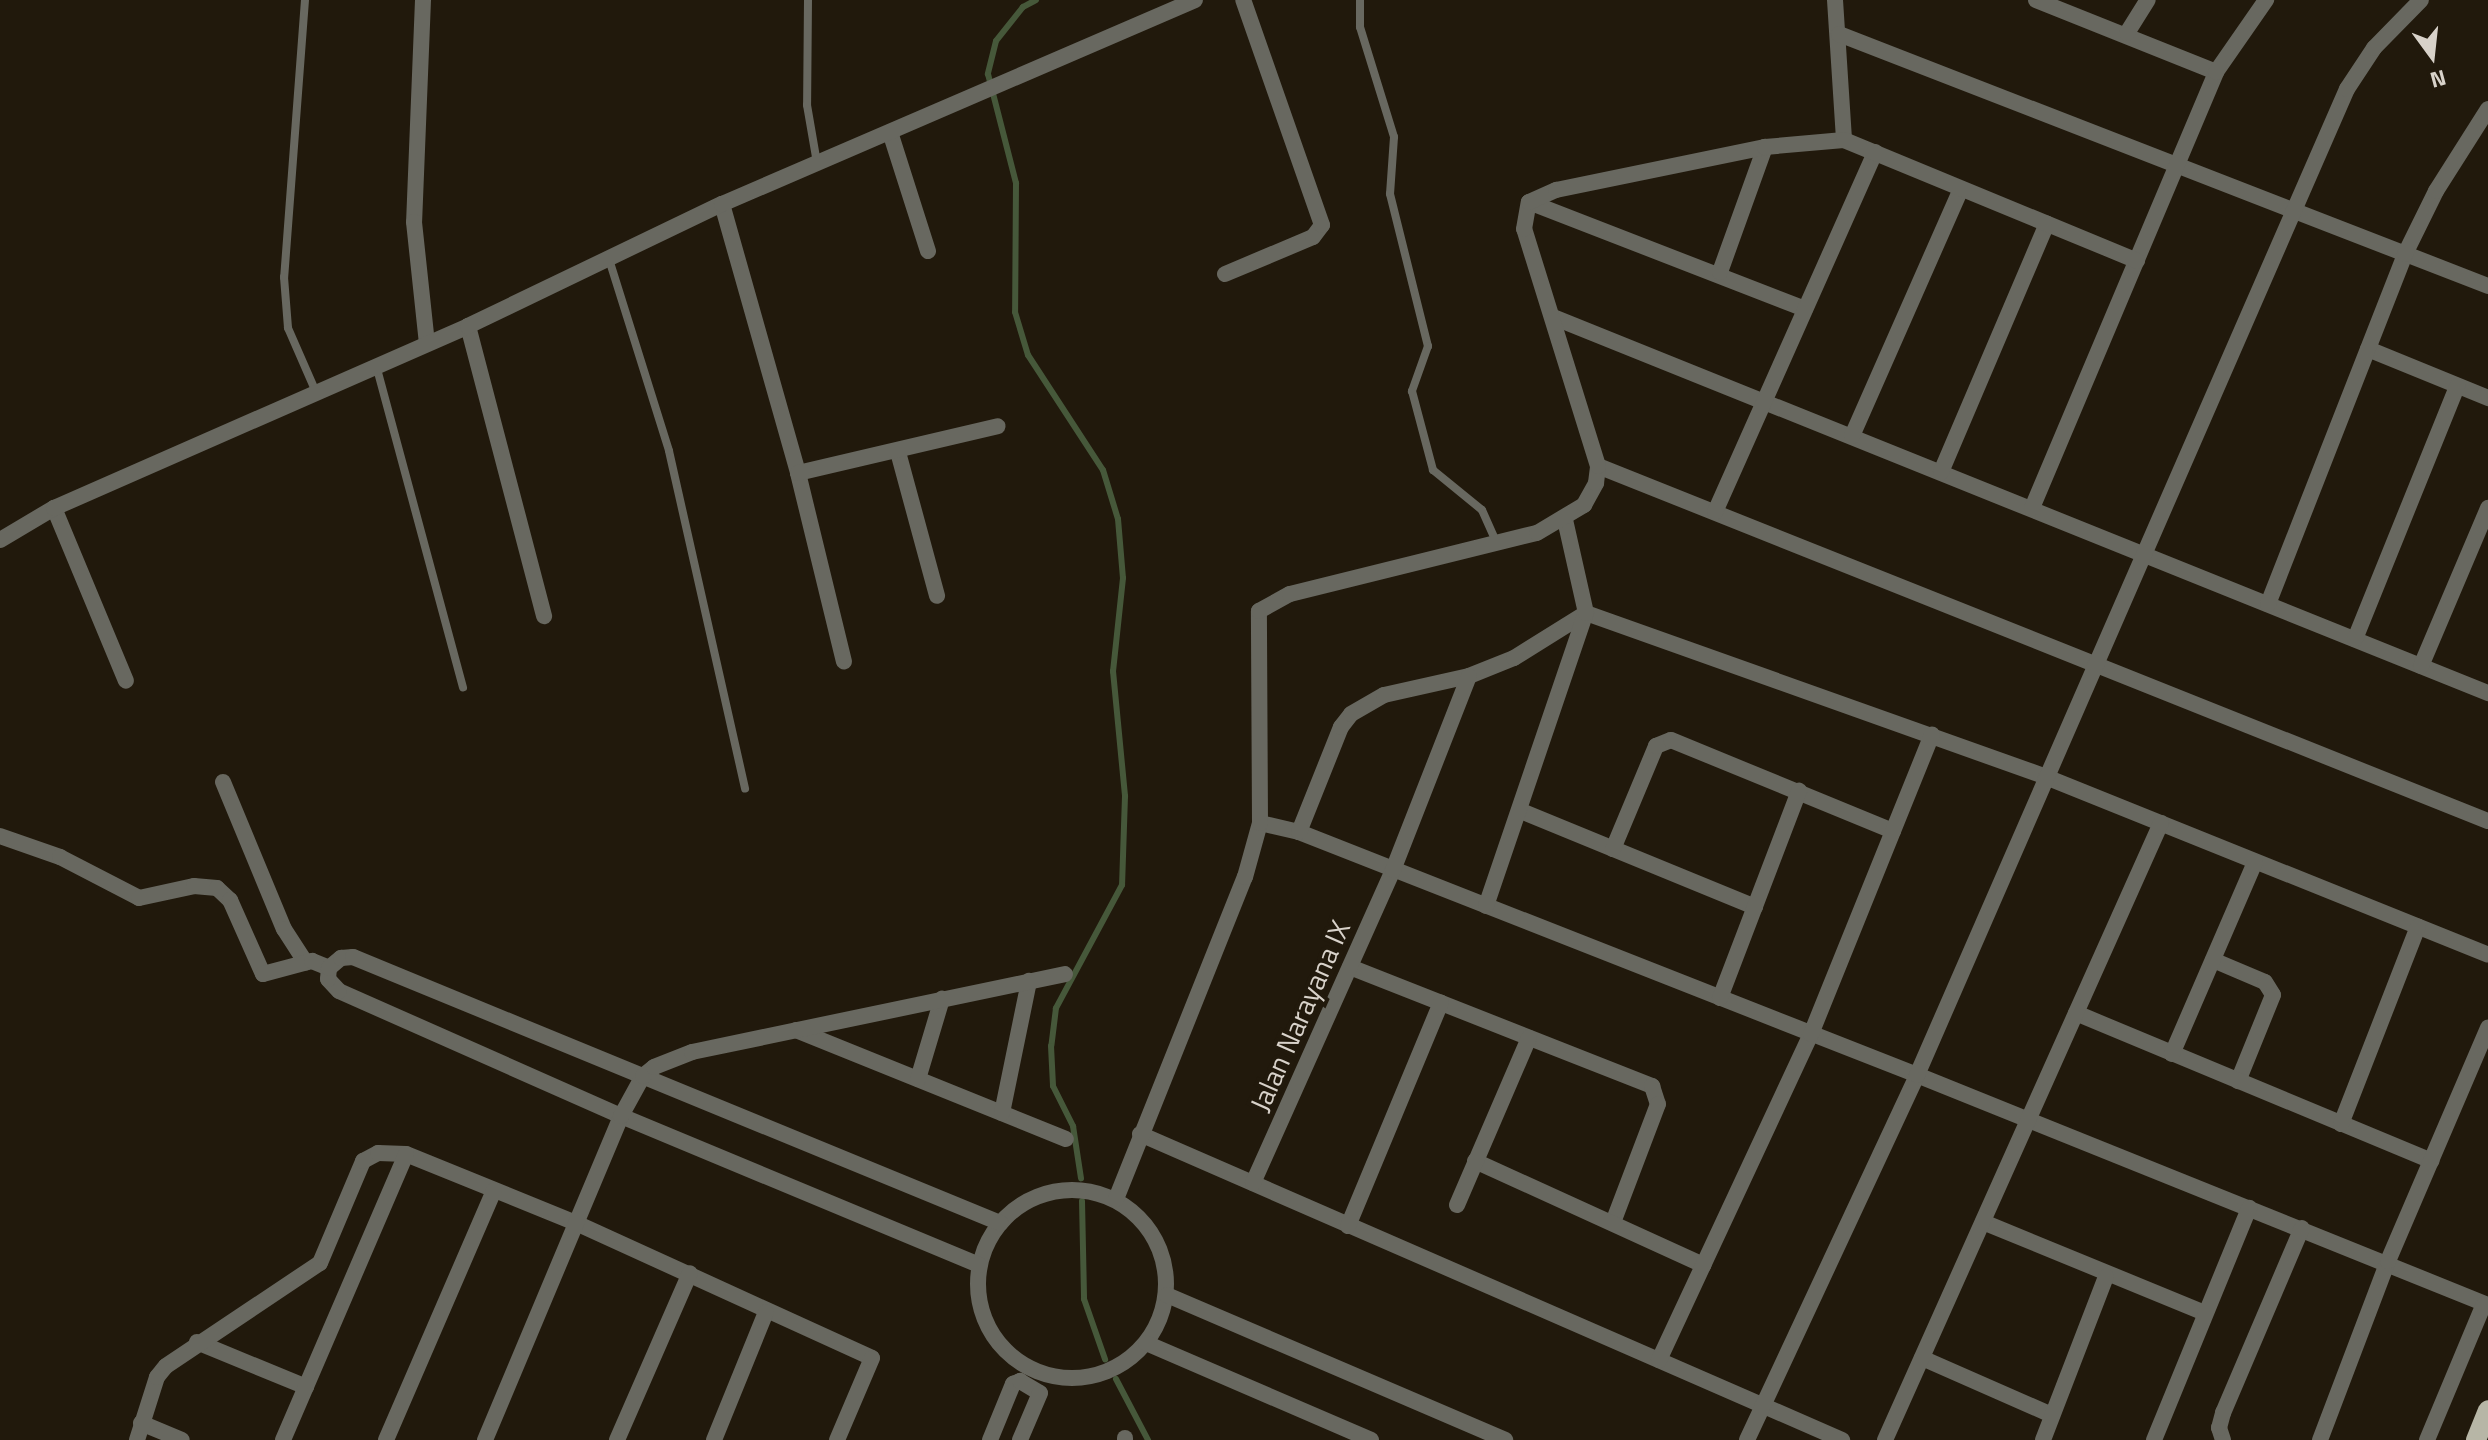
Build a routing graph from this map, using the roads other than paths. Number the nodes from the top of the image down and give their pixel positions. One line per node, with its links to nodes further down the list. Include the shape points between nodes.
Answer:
1 (305, 0): 41 (lane, via 284,277 288,328)
2 (423, 0): 37 (street, via 414,233)
3 (808, 0): 20 (lane, via 807,105)
4 (1195, 0): 16 (street)
5 (1243, 0): 32 (street, via 1322,225 1313,237)
6 (1360, 0): 56 (lane, via 1360,27 1394,137 1390,194 1428,346 1412,391 1433,470 1482,510)
7 (1835, 0): 13 (street)
8 (2036, 0): 12 (street)
9 (2148, 0): 12 (street)
10 (2266, 0): 14 (street)
11 (2421, 0): 25 (street, via 2374,48 2347,89)
12 (2127, 33): 14 (street)
13 (1839, 34): 17 (street); 21 (street)
14 (2216, 72): 21 (street)
15 (2488, 109): 28 (street, via 2436,191)
16 (890, 132): 20 (street); 27 (street)
17 (1844, 140): 18 (street); 19 (street)
18 (1765, 147): 23 (street, via 1556,190); 31 (street)
19 (1875, 152): 22 (street); 34 (street)
20 (817, 163): 24 (street)
21 (2178, 165): 25 (street); 30 (street)
22 (1961, 189): 26 (street); 45 (street)
23 (1529, 202): 31 (street); 35 (street, via 1524,229)
24 (722, 204): 29 (street); 49 (street)
25 (2294, 210): 28 (street); 57 (street)
26 (2047, 224): 30 (street); 48 (street)
27 (928, 251)
28 (2405, 254): 33 (street); 38 (street)
29 (608, 256): 36 (street); 73 (lane, via 669,451)
30 (2137, 261): 51 (street)
31 (1720, 272): 34 (street)
32 (1225, 274)
33 (2488, 286)
34 (1805, 309): 43 (street)
35 (1553, 317): 43 (street); 47 (street)
36 (468, 326): 37 (street); 61 (street)
37 (427, 343): 39 (street)
38 (2368, 349): 40 (street); 59 (street)
39 (376, 365): 41 (street); 68 (lane)
40 (2457, 386): 42 (street); 62 (street)
41 (316, 392): 50 (street)
42 (2488, 398)
43 (1764, 401): 45 (street); 53 (street)
44 (998, 426): 46 (street)
45 (1852, 436): 48 (street)
46 (898, 452): 49 (street); 58 (street)
47 (1598, 466): 53 (street); 54 (street, via 1591,494)
48 (1941, 472): 51 (street)
49 (798, 473): 63 (street)
50 (54, 508): 55 (street); 67 (street)
51 (2032, 508): 57 (street)
52 (2488, 508): 65 (street)
53 (1715, 512): 64 (street)
54 (1565, 520): 56 (street); 60 (street)
55 (0, 540)
56 (1498, 544): 77 (street, via 1290,594 1259,611)
57 (2145, 553): 59 (street); 64 (street)
58 (937, 596)
59 (2268, 604): 62 (street)
60 (1586, 613): 66 (street, via 1532,649); 70 (street); 75 (street)
61 (544, 616)
62 (2355, 639): 65 (street)
63 (844, 661)
64 (2096, 664): 71 (street); 76 (street)
65 (2421, 666): 69 (street)
66 (1469, 676): 80 (street, via 1384,695 1351,714); 84 (street, Jalan Narayana IX)
67 (126, 681)
68 (463, 687)
69 (2488, 693)
70 (1932, 735): 71 (street); 79 (street)
71 (2046, 777): 78 (street); 104 (street)
72 (223, 782): 90 (street, via 284,929)
73 (745, 789)
74 (1799, 791): 79 (street); 82 (street, via 1665,741 1651,755); 86 (street)
75 (1521, 811): 82 (street); 85 (street)
76 (2488, 821)
77 (1260, 823): 80 (street); 112 (street, via 1245,877)
78 (2161, 823): 83 (street); 98 (street)
79 (1893, 831): 101 (street)
80 (1299, 832): 84 (street)
81 (0, 836): 90 (street, via 34,845 139,898 194,886 217,888 230,900 263,974)
82 (1613, 849): 86 (street)
83 (2255, 862): 87 (street); 89 (street)
84 (1393, 870): 85 (street); 91 (street, Jalan Narayana IX)
85 (1486, 906): 95 (street)
86 (1755, 907): 95 (street)
87 (2418, 927): 88 (street); 111 (street)
88 (2488, 955)
89 (2213, 960): 103 (street); 107 (street, via 2265,982 2273,995)
90 (306, 963): 92 (street)
91 (1350, 967): 97 (street); 117 (street, Jalan Narayana IX)
92 (329, 968): 105 (street, via 341,958 353,957); 109 (street, via 328,979 339,991)
93 (1065, 974): 94 (street)
94 (1029, 981): 96 (street); 108 (street)
95 (1720, 998): 101 (street)
96 (942, 999): 100 (street); 106 (street)
97 (1441, 1003): 102 (street); 126 (street)
98 (2076, 1013): 103 (street); 110 (street)
99 (2488, 1028): 116 (street)
100 (796, 1030): 105 (street, via 673,1057); 106 (street)
101 (1811, 1034): 104 (street); 130 (street)
102 (1529, 1038): 115 (street); 122 (street, via 1645,1082 1656,1094 1658,1104)
103 (2172, 1054): 107 (street)
104 (1917, 1075): 110 (street); 142 (street)
105 (643, 1076): 109 (street); 125 (street)
106 (918, 1079): 108 (street)
107 (2238, 1081): 111 (street)
108 (1002, 1113): 113 (street)
109 (621, 1116): 124 (street); 129 (street)
110 (2028, 1119): 121 (street); 123 (street)
111 (2341, 1124): 116 (street)
112 (1140, 1134): 117 (street); 119 (street)
113 (1066, 1139)
114 (406, 1154): 118 (street); 137 (street, via 378,1153 363,1161 325,1253 311,1272); 141 (street)
115 (1475, 1161): 120 (street); 122 (street)
116 (2431, 1161): 128 (street)
117 (1253, 1183): 126 (street)
118 (494, 1190): 124 (street); 149 (street)
119 (1116, 1199): 125 (street, via 1086,1190 1054,1191 1024,1202); 133 (street, via 1140,1216 1157,1239 1166,1266)
120 (1457, 1205)
121 (2249, 1208): 127 (street); 136 (street)
122 (1614, 1220): 130 (street)
123 (1983, 1222): 132 (street); 139 (street)
124 (576, 1223): 131 (street); 150 (street)
125 (1000, 1223): 129 (street)
126 (1348, 1226): 140 (street)
127 (2302, 1228): 128 (street); 163 (street, via 2223,1413)
128 (2388, 1261): 134 (street); 164 (street)
129 (979, 1265): 138 (street, via 978,1294 985,1321 1000,1345 1022,1364 1075,1378 1114,1368)
130 (1703, 1265): 140 (street)
131 (690, 1273): 135 (street); 151 (street)
132 (2106, 1277): 136 (street); 144 (street)
133 (1167, 1295): 138 (street); 157 (street)
134 (2486, 1305): 165 (street)
135 (766, 1312): 152 (street); 153 (street, via 872,1358)
136 (2205, 1313): 162 (street)
137 (197, 1342): 141 (street); 145 (street, via 157,1377)
138 (1146, 1343): 156 (street)
139 (1922, 1358): 144 (street); 160 (street)
140 (1659, 1360): 142 (street)
141 (306, 1387): 148 (street)
142 (1763, 1406): 158 (street); 159 (street)
143 (2488, 1410): 166 (main road)
144 (2052, 1415): 161 (street)
145 (141, 1423): 146 (street); 147 (street)
146 (137, 1440)
147 (182, 1440)
148 (283, 1440)
149 (386, 1440)
150 (485, 1440)
151 (617, 1440)
152 (714, 1440)
153 (837, 1440)
154 (990, 1440): 155 (street, via 1013,1384 1029,1384 1040,1393)
155 (1020, 1440)
156 (1371, 1440)
157 (1505, 1440)
158 (1747, 1440)
159 (1842, 1440)
160 (1885, 1440)
161 (2043, 1440)
162 (2154, 1440)
163 (2223, 1440)
164 (2320, 1440)
165 (2427, 1440)
166 (2476, 1440)

